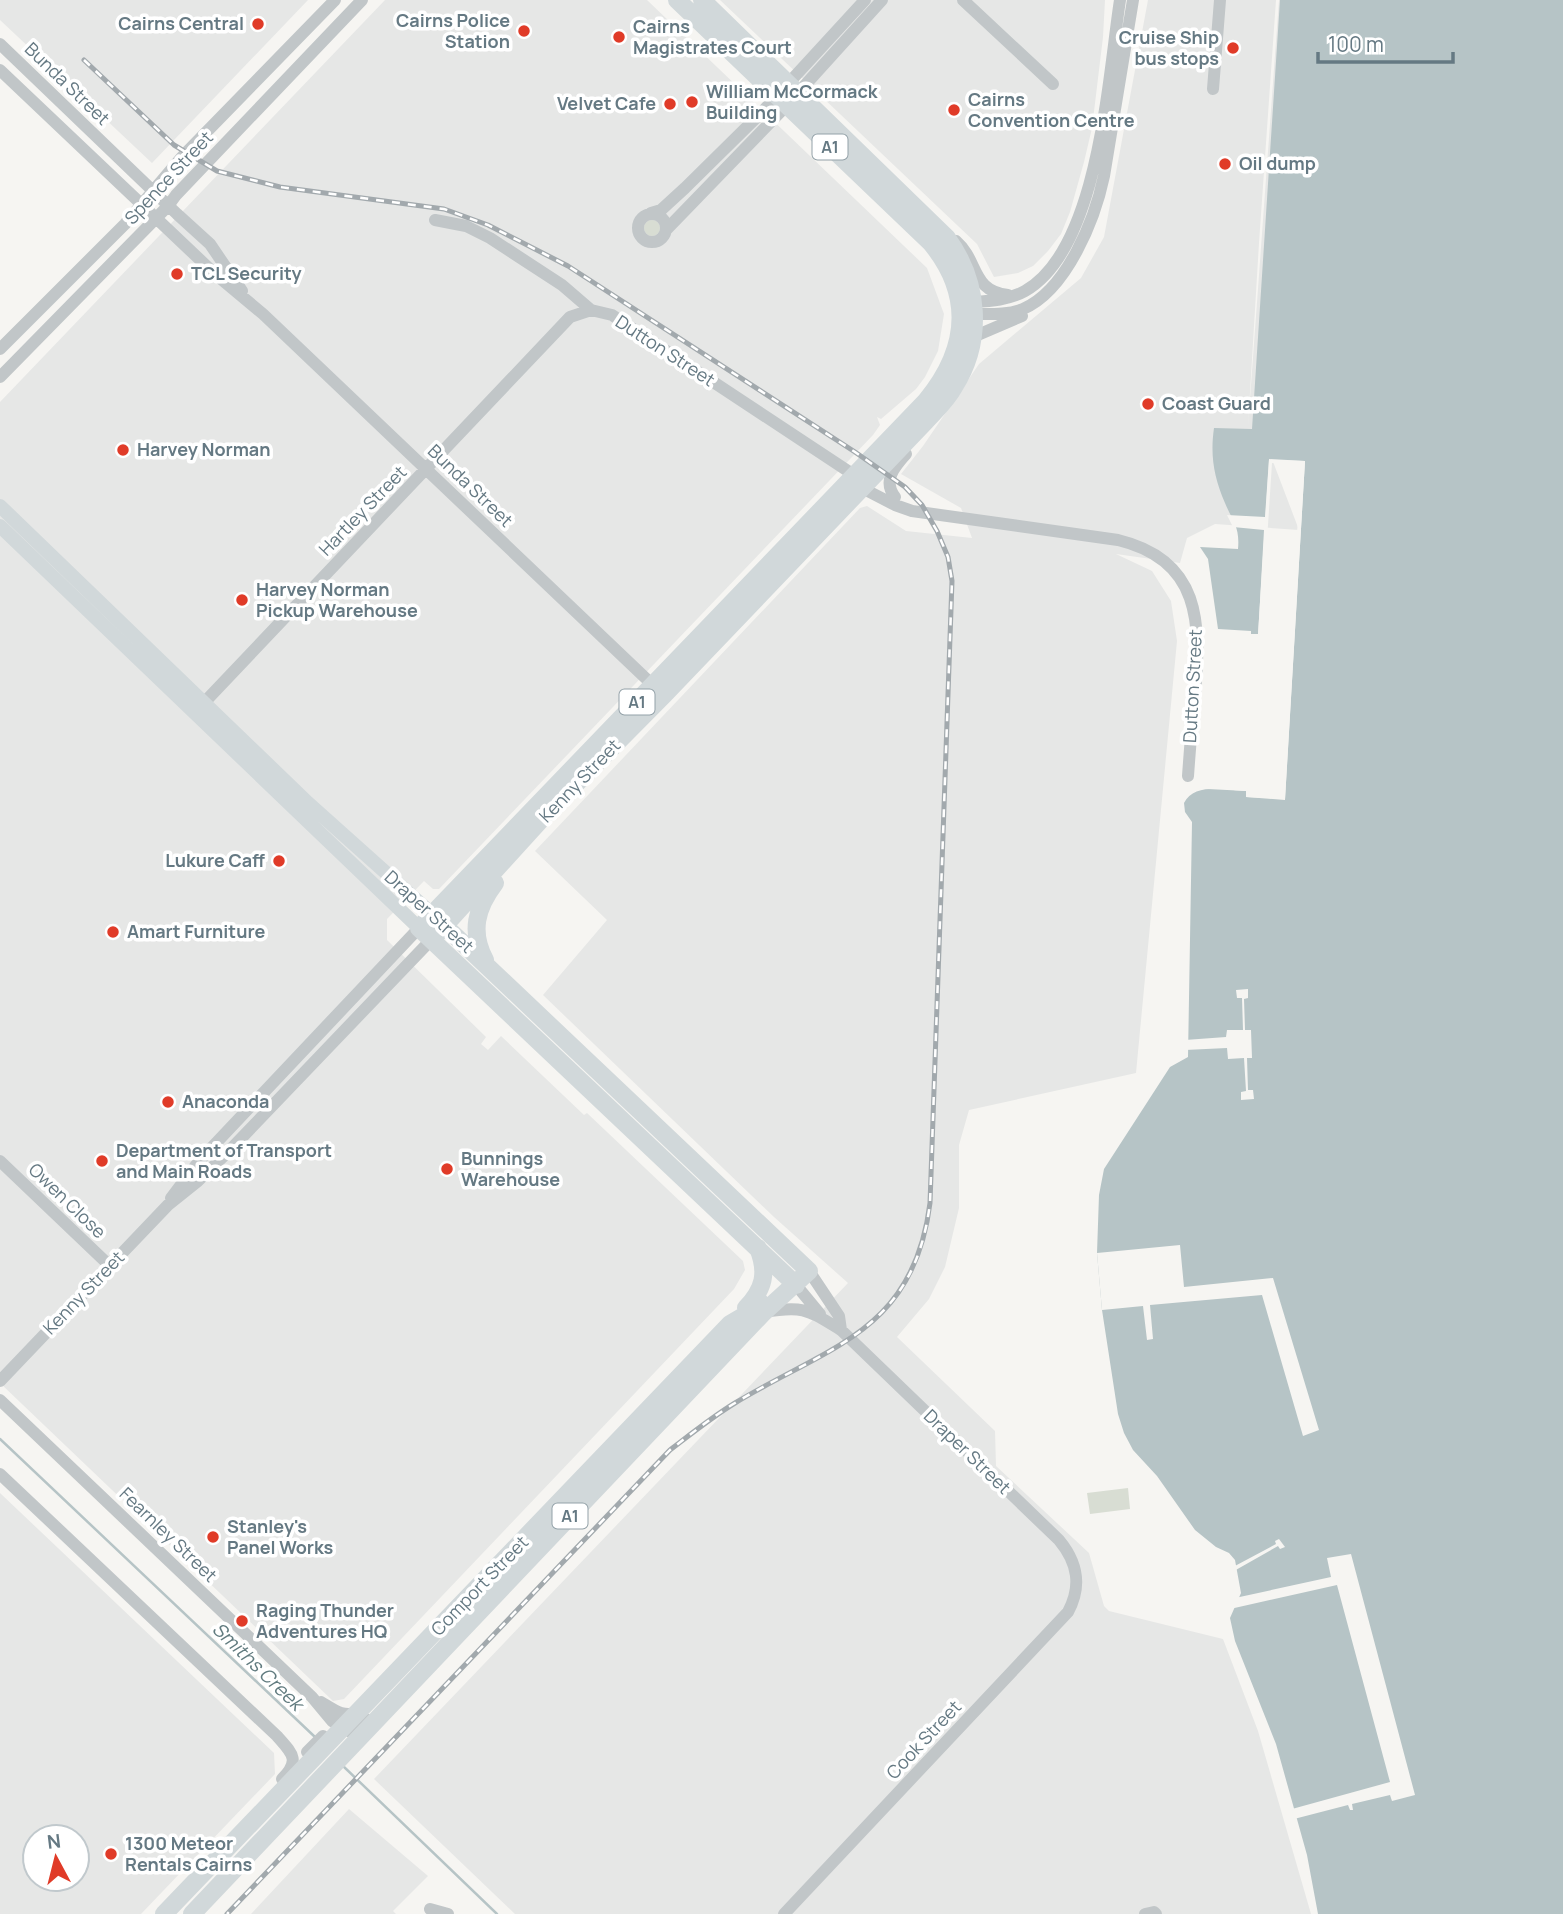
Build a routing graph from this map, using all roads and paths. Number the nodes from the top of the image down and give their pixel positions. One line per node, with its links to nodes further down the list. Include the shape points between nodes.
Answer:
1 (335, 0): 16 (street, Spence Street)
2 (362, 0): 20 (street, Spence Street)
3 (677, 0): 15 (highway, A1)
4 (702, 0): 15 (highway, A1)
5 (865, 0): 15 (street)
6 (883, 0): 15 (street)
7 (963, 0): 13 (street)
8 (1120, 0): 27 (street, via 1094,173 1081,213)
9 (1133, 0): 21 (street)
10 (1220, 0): 14 (street)
11 (0, 44): 16 (street, Bunda Street)
12 (3, 78): 19 (street, Bunda Street)
13 (1053, 84)
14 (1213, 89)
15 (787, 94): 17 (street); 18 (street); 26 (highway, A1); 32 (highway, A1, via 932,243)
16 (153, 192): 19 (street, Spence Street); 20 (street, Bunda Street)
17 (675, 197): 18 (street); 22 (street)
18 (697, 197): 25 (street)
19 (142, 205): 23 (street, Bunda Street); 35 (street, Spence Street)
20 (168, 206): 23 (street, Spence Street); 31 (street, Bunda Street, via 210,244)
21 (1096, 208): 27 (street, via 1068,256); 28 (street)
22 (651, 213): 25 (street, via 663,218); 25 (street, via 639,221 643,239 657,241)
23 (156, 218): 31 (street, Bunda Street); 36 (street, Spence Street)
24 (435, 220): 33 (street, Dutton Street, via 467,226 504,246)
25 (666, 230)
26 (942, 231): 29 (street, via 965,251 985,287 1001,295); 32 (highway, A1, via 969,280)
27 (1053, 263): 29 (street, via 1036,283)
28 (1056, 281): 30 (street, via 1048,281 1026,297); 32 (street, via 1037,301 1020,310); 34 (street, via 1032,311)
29 (1016, 295): 30 (street)
30 (997, 300): 32 (street)
31 (250, 302): 38 (street, Bunda Street)
32 (969, 309): 34 (highway, Kenny Street / A1); 39 (highway, Kenny Street / A1, via 946,374)
33 (590, 310): 38 (street, Hartley Street, via 570,317); 39 (street, Dutton Street, via 612,315)
34 (973, 337): 37 (highway, Kenny Street / A1, via 960,377)
35 (0, 349)
36 (0, 377)
37 (926, 421): 39 (highway, Kenny Street / A1); 40 (street, via 918,440 892,473 889,488)
38 (427, 469): 44 (street, Bunda Street); 45 (street, Hartley Street)
39 (861, 481): 40 (street, Dutton Street); 42 (street, Dutton Street, via 898,507); 44 (highway, Kenny Street / A1)
40 (895, 497): 42 (street, Dutton Street)
41 (0, 506): 45 (main road, Draper Street)
42 (924, 513): 46 (street, Dutton Street, via 1118,540 1146,548 1168,563 1185,588 1198,634)
43 (0, 526): 45 (main road, Draper Street)
44 (659, 690): 47 (highway, Kenny Street / A1); 48 (highway, Kenny Street / A1)
45 (200, 708): 48 (main road, Draper Street); 49 (main road, Draper Street)
46 (1188, 776)
47 (547, 813): 48 (highway, Kenny Street / A1); 50 (highway, via 479,909 478,943)
48 (438, 920): 49 (highway, Kenny Street / A1); 50 (highway, Draper Street)
49 (425, 934): 52 (highway, Draper Street); 53 (street, Kenny Street, via 199,1161 167,1205)
50 (489, 966): 54 (highway, Draper Street)
51 (0, 1161): 53 (street, Owen Close)
52 (758, 1248): 55 (highway, Draper Street); 58 (highway, via 764,1272 760,1290)
53 (110, 1266): 60 (street, Kenny Street)
54 (805, 1267): 55 (highway, Comport Street / A1); 59 (street, Draper Street, via 839,1316)
55 (791, 1280): 56 (highway, Comport Street / A1); 57 (street, Draper Street); 58 (highway, Comport Street / A1)
56 (764, 1312): 57 (street, Draper Street, via 804,1310); 67 (highway, Comport Street / A1, via 425,1669)
57 (827, 1322): 59 (street, Draper Street)
58 (730, 1324): 65 (highway, Comport Street / A1)
59 (841, 1330): 63 (street, Draper Street, via 1059,1540 1074,1561)
60 (0, 1381)
61 (0, 1399): 64 (street, Fearnley Street)
62 (0, 1474): 66 (street)
63 (1078, 1583): 73 (street, Cook Street, via 1068,1612)
64 (312, 1697): 65 (street, Fearnley Street, via 342,1714); 67 (street, Fearnley Street)
65 (360, 1712): 67 (highway, Comport Street / A1)
66 (277, 1736): 67 (street); 68 (street, via 291,1753 293,1766 258,1806)
67 (327, 1747): 68 (highway, Comport Street / A1); 71 (highway, Comport Street / A1)
68 (249, 1828): 70 (highway, Comport Street / A1)
69 (430, 1909): 72 (street)
70 (164, 1914)
71 (192, 1914)
72 (448, 1914)
73 (784, 1914)
74 (1145, 1914): 75 (street)
75 (1156, 1914)

